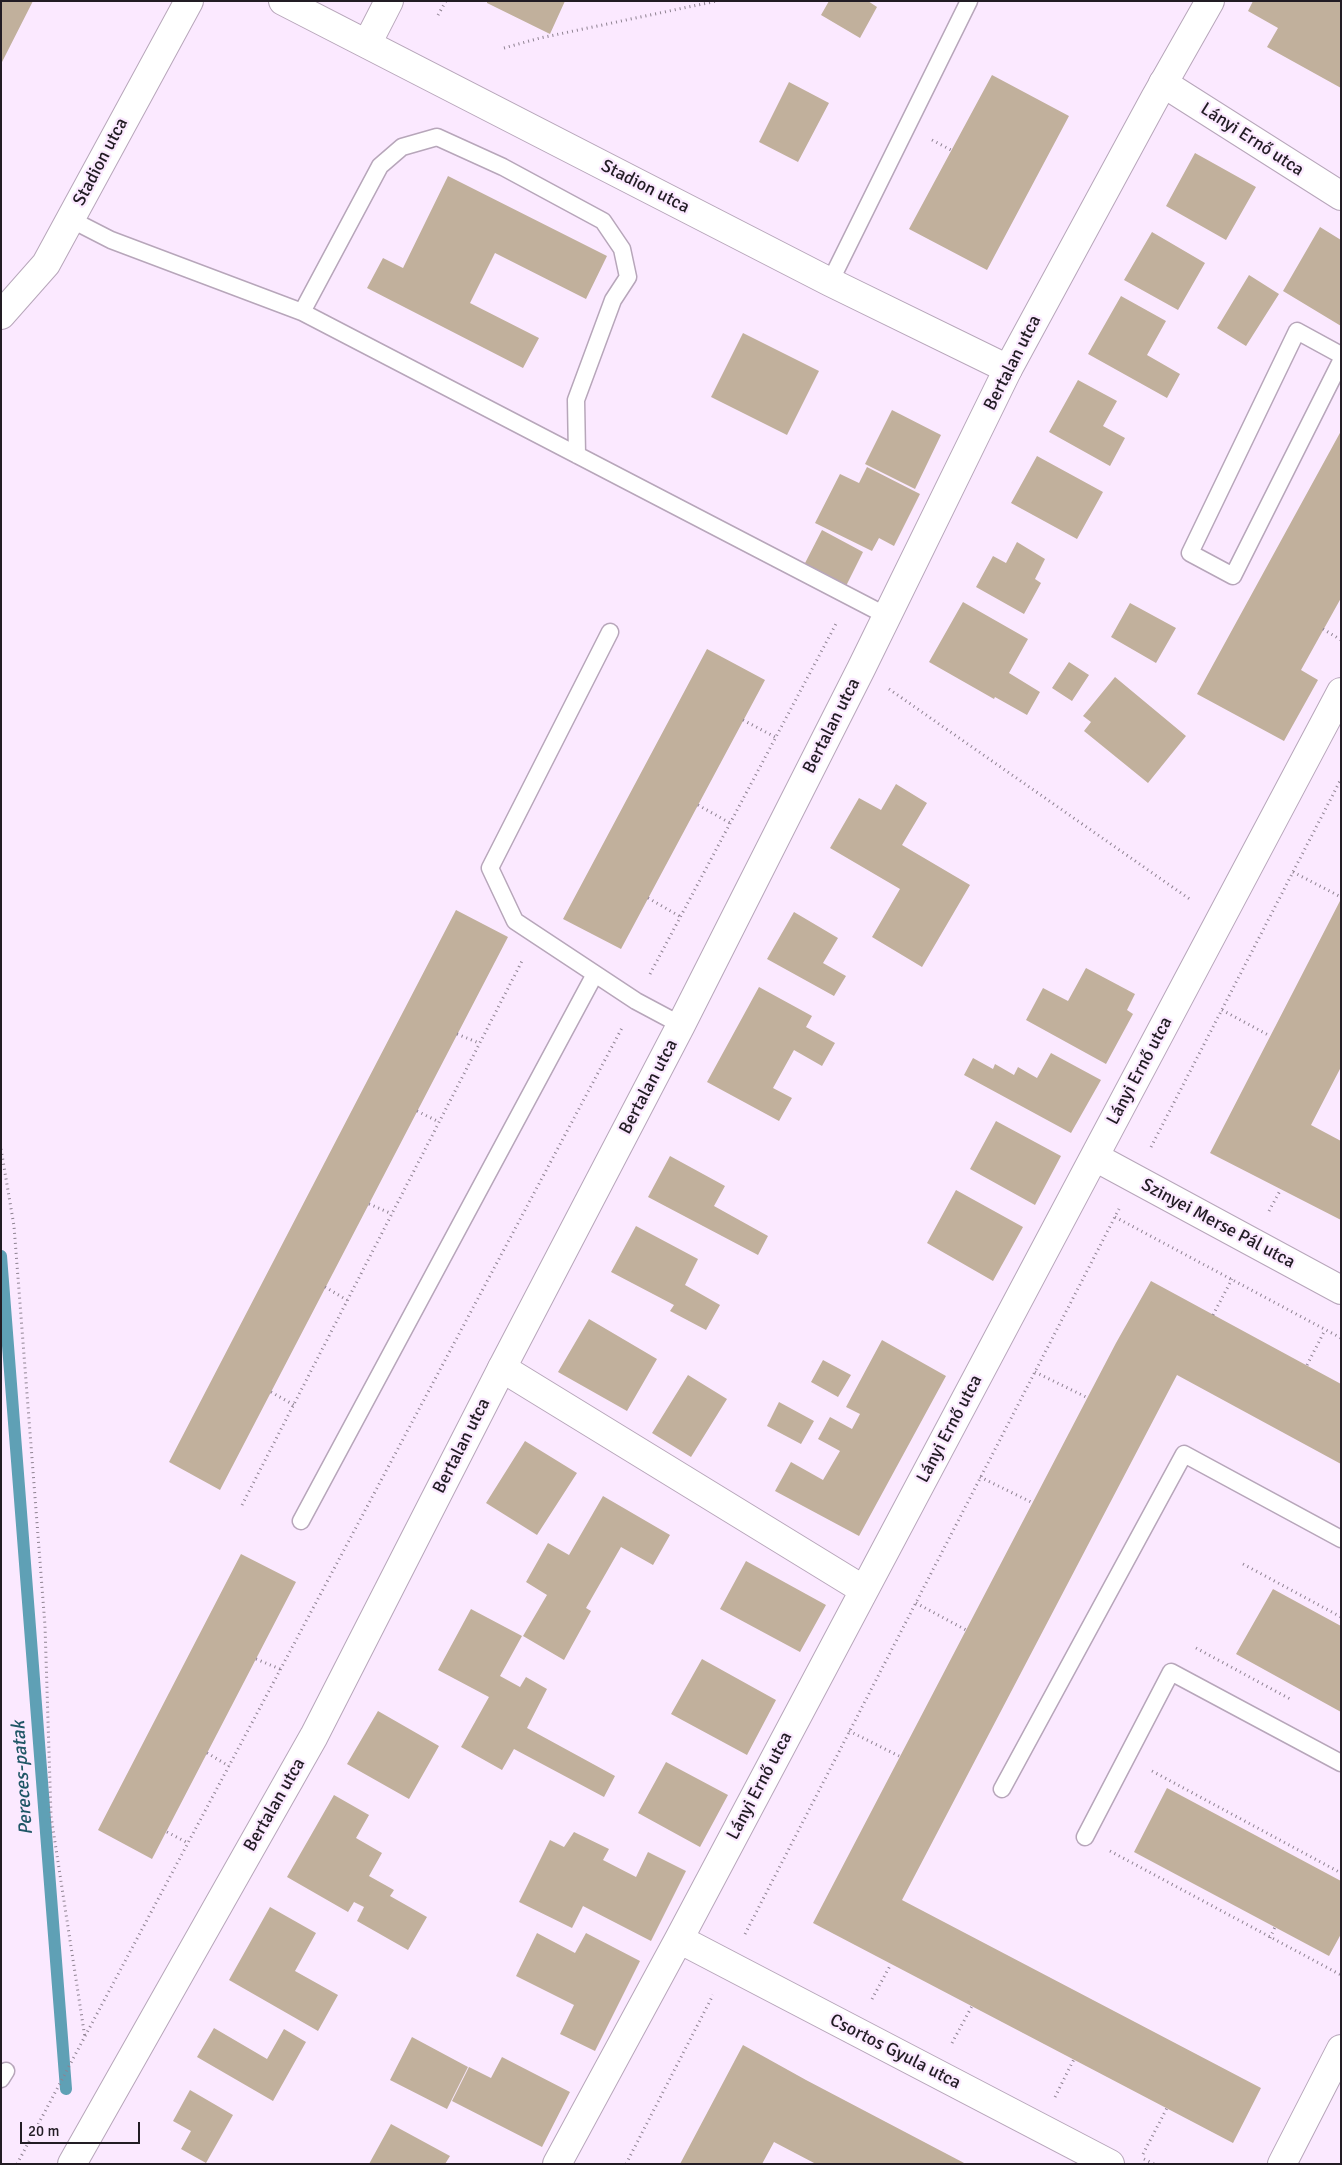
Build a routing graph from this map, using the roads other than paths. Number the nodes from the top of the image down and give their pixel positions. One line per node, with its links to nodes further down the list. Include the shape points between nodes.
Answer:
1 (189, 1): 11 (street, Stadion utca)
2 (283, 1): 8 (street, Stadion utca)
3 (389, 1): 8 (street)
4 (969, 1): 12 (lane)
5 (1200, 1): 7 (street)
6 (1210, 1): 7 (street, Bertalan utca)
7 (1192, 31): 9 (street, Bertalan utca)
8 (367, 44): 12 (street, Stadion utca)
9 (1163, 83): 10 (street, Lányi Ernő utca); 17 (street, Bertalan utca)
10 (1341, 196)
11 (70, 219): 13 (lane, via 111,240); 14 (street, Stadion utca, via 46,264)
12 (830, 282): 17 (street, Stadion utca)
13 (302, 312): 18 (lane); 18 (lane, via 380,166 402,147 437,138 503,167 603,221 622,249 628,277 613,300 576,400)
14 (1, 315)
15 (1341, 355): 16 (lane, via 1297,331 1190,553 1233,576)
16 (1341, 361)
17 (1008, 369): 19 (street, Bertalan utca)
18 (577, 455): 19 (lane)
19 (887, 616): 23 (street, Bertalan utca)
20 (610, 632): 22 (lane, via 490,868 515,921)
21 (1341, 692): 24 (street, Lányi Ernő utca)
22 (595, 974): 23 (lane); 27 (lane)
23 (681, 1025): 26 (street, Bertalan utca)
24 (1094, 1158): 25 (street, Szinyei Merse Pál utca); 29 (street, Lányi Ernő utca)
25 (1341, 1290)
26 (502, 1368): 29 (street); 35 (street, Bertalan utca, via 314,1736)
27 (301, 1521)
28 (1341, 1539): 31 (lane, via 1184,1454)
29 (864, 1590): 33 (street, Lányi Ernő utca)
30 (1341, 1763): 32 (lane, via 1171,1672)
31 (1002, 1789)
32 (1085, 1837)
33 (679, 1939): 36 (street, Lányi Ernő utca); 37 (street, Csortos Gyula utca)
34 (1341, 2049): 38 (street)
35 (72, 2164)
36 (557, 2164)
37 (1110, 2164)
38 (1282, 2164)

